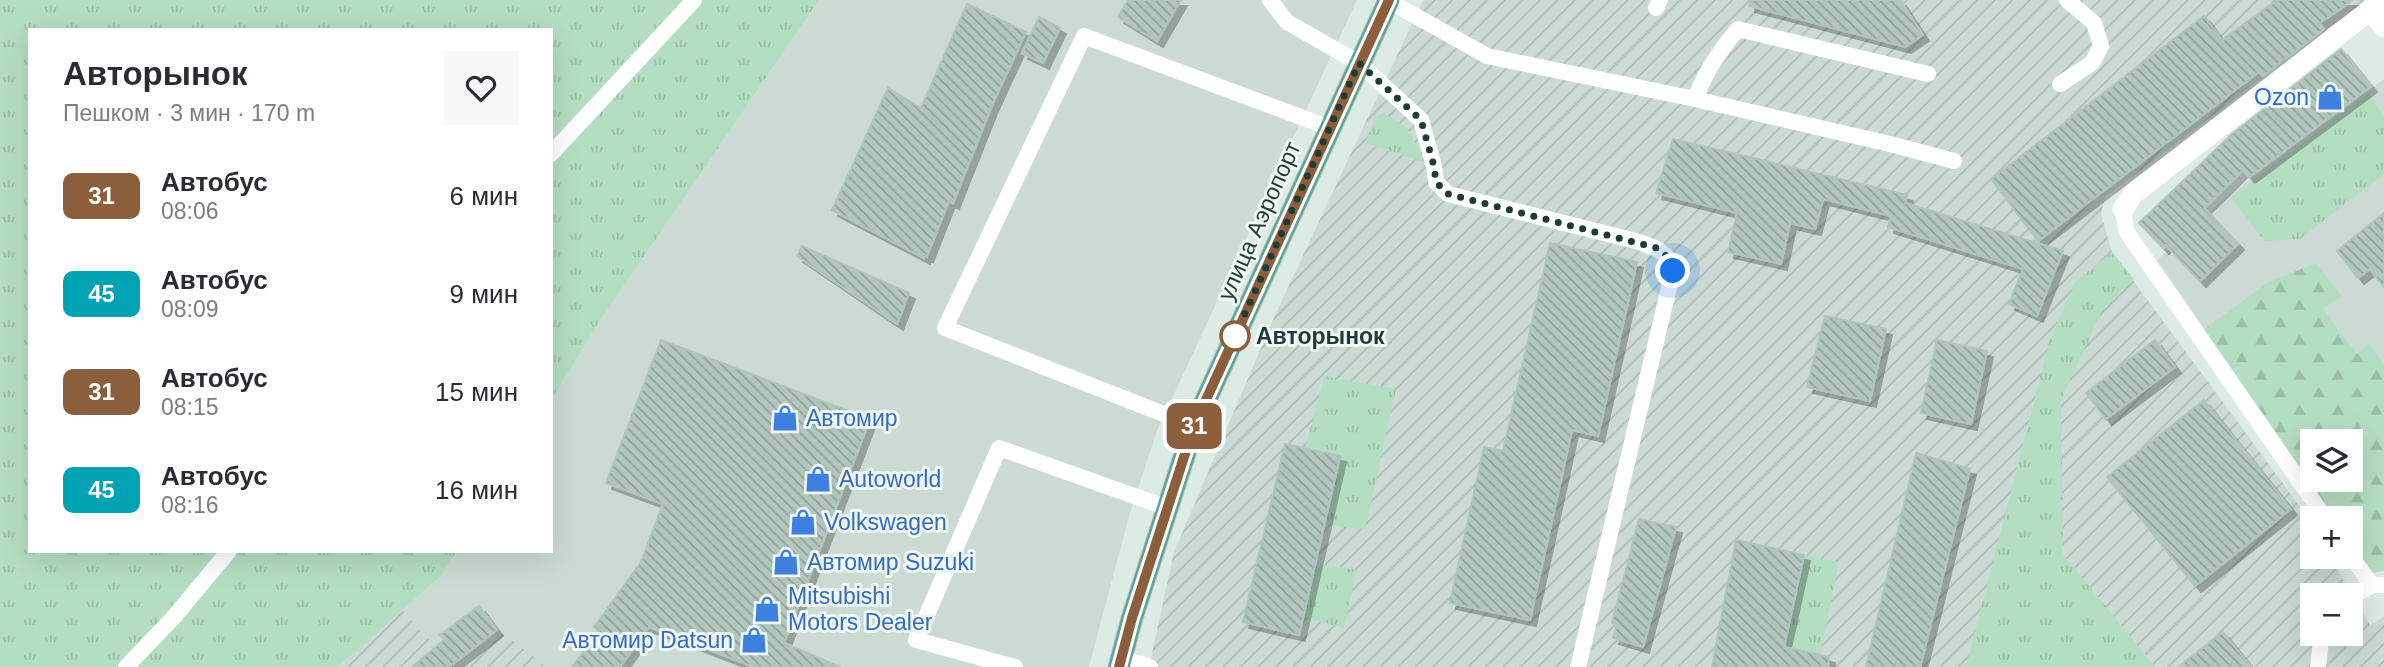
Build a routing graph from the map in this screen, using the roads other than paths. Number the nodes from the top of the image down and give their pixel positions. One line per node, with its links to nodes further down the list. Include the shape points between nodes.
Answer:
1 (694, 0): 12 (lane)
2 (1270, 0): 7 (lane, via 1287,22)
3 (2067, 0): 9 (lane, via 2094,23 2101,46 2092,63)
4 (1389, 1): 7 (main road, улица Аэропорт); 10 (lane, via 1488,56)
5 (2377, 5): 6 (street); 14 (street, via 2133,194)
6 (2384, 27)
7 (1359, 63): 11 (main road, улица Аэропорт); 26 (lane, via 1421,120 1436,182 1448,194 1636,241 1657,248 1671,260 1673,271)
8 (1928, 74): 10 (lane, via 1738,29 1717,52)
9 (2060, 84)
10 (1695, 99): 13 (lane)
11 (1329, 128): 15 (main road, улица Аэропорт); 15 (lane, via 1084,36 944,328)
12 (553, 152)
13 (1954, 161)
14 (2123, 209): 16 (lane, via 2126,231)
15 (1194, 426): 17 (main road, улица Аэропорт)
16 (2317, 506)
17 (1168, 508): 22 (main road, улица Аэропорт); 24 (lane, via 999,448 916,640)
18 (227, 553): 23 (lane)
19 (2363, 569): 20 (lane)
20 (2378, 585)
21 (2321, 646): 27 (lane)
22 (1120, 662): 25 (lane)
23 (126, 667)
24 (1015, 667)
25 (1150, 667)
26 (1578, 667)
27 (2318, 667)

